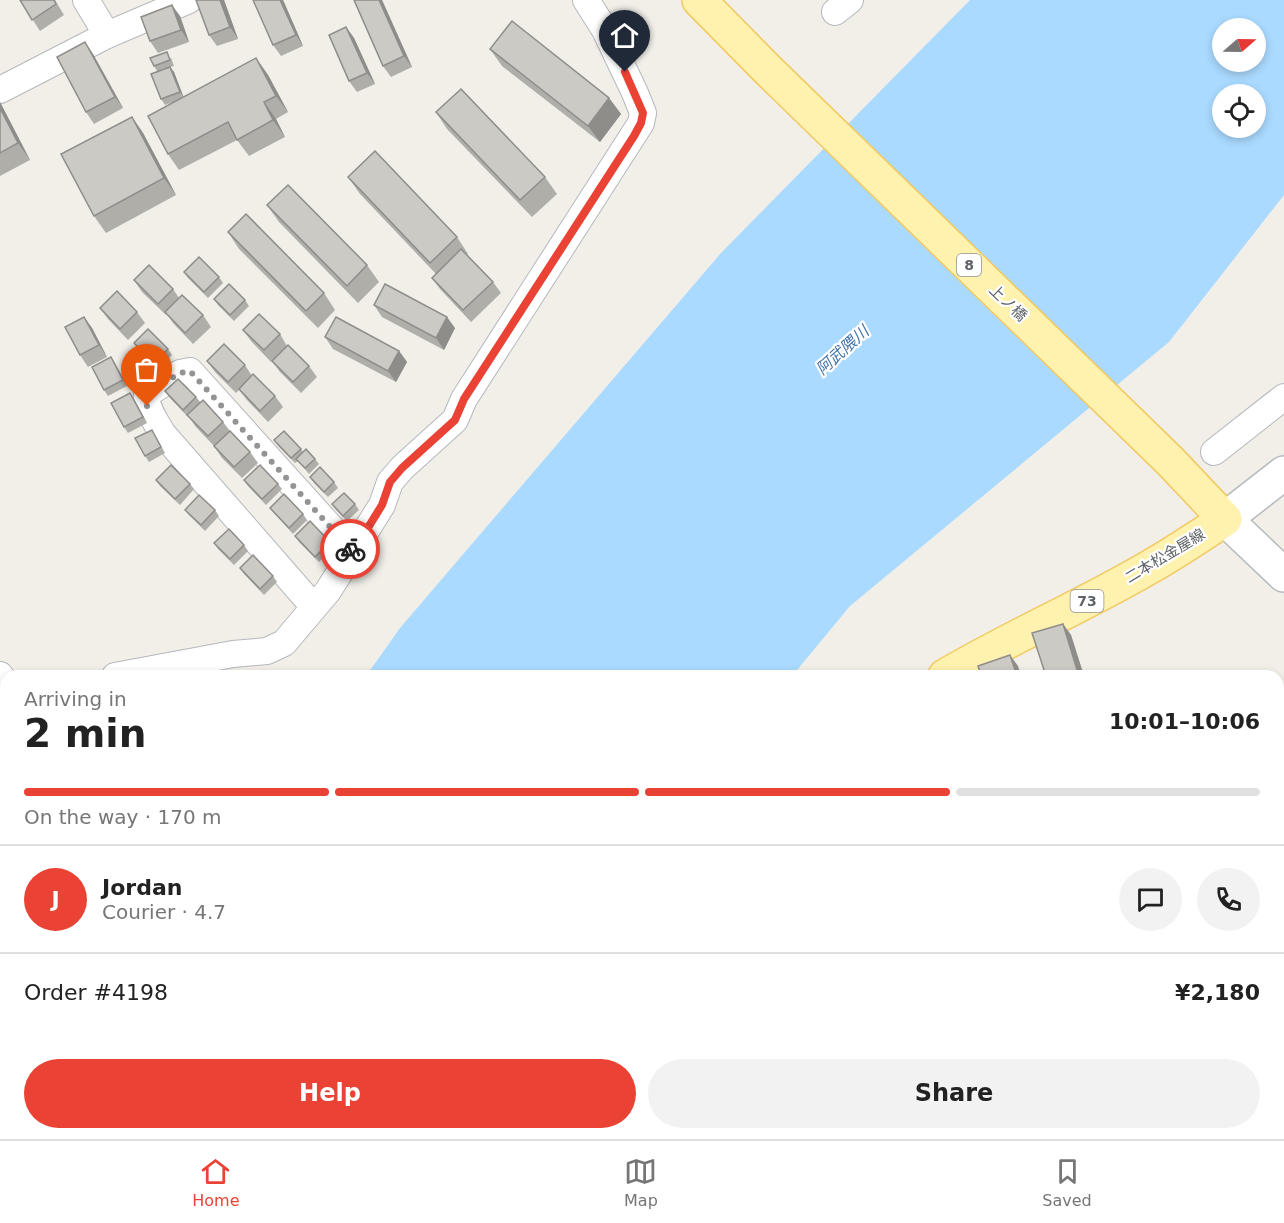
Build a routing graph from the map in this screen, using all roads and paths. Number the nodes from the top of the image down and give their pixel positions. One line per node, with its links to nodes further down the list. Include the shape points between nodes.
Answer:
1 (86, 0): 5 (street)
2 (189, 0): 5 (street)
3 (586, 0): 11 (street, via 635,93 643,113 641,123 464,399 455,420 390,482 382,505)
4 (699, 0): 10 (main road, 上ノ橋 / 8)
5 (107, 35): 6 (street)
6 (0, 90)
7 (1284, 397): 8 (street)
8 (1214, 452)
9 (1284, 473): 10 (street)
10 (1225, 519): 12 (street); 15 (main road, 二本松金屋線 / 73, via 1148,568)
11 (353, 552): 13 (street); 13 (street, via 190,371 147,394 147,406 163,434)
12 (1284, 575)
13 (314, 607): 14 (street, via 284,643 267,651)
14 (147, 670)
15 (955, 670)

